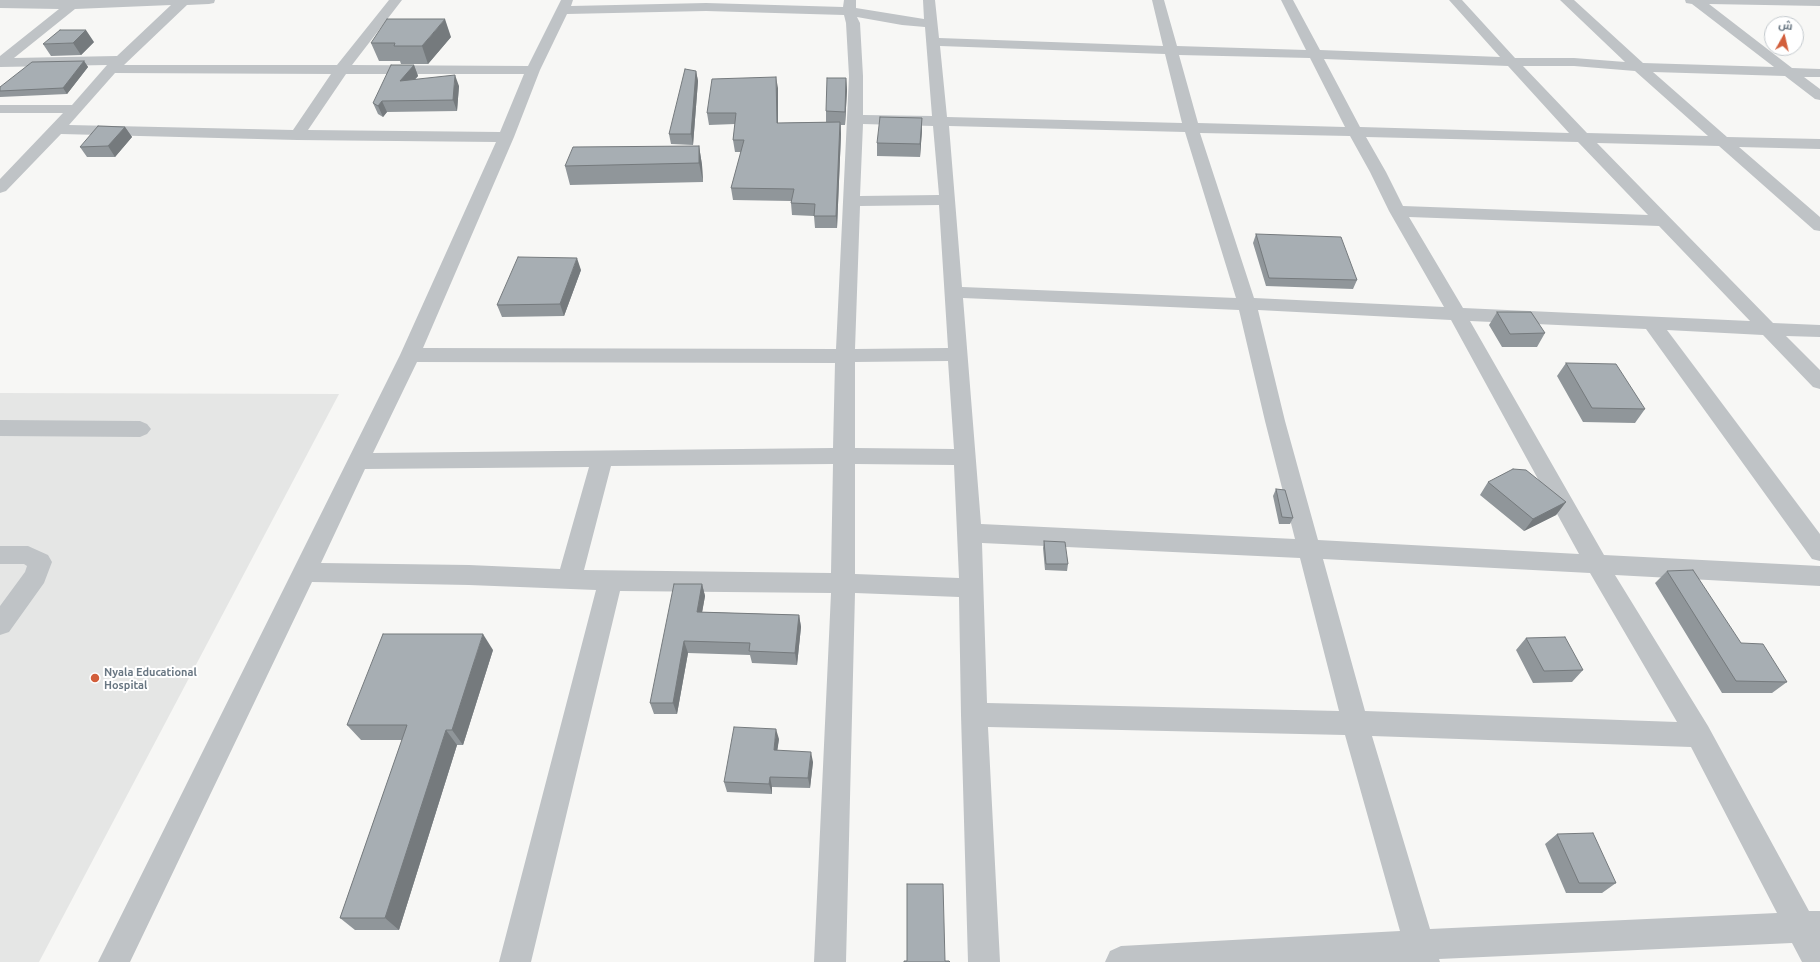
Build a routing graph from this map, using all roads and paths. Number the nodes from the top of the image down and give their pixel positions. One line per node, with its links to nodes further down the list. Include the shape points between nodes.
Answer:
1 (183, 0): 2 (street); 14 (street); 21 (street)
2 (209, 0)
3 (396, 0): 23 (street)
4 (929, 0): 17 (street)
5 (1158, 0): 18 (street)
6 (1287, 0): 19 (street)
7 (1455, 0): 20 (street)
8 (1566, 0): 22 (street)
9 (1685, 0): 10 (street)
10 (1696, 0): 11 (street); 25 (street)
11 (1820, 2)
12 (706, 3): 15 (street); 16 (street)
13 (0, 4): 14 (street)
14 (72, 5): 21 (street, via 0,63)
15 (564, 5): 24 (street)
16 (850, 5): 17 (street); 30 (street, via 856,76)
17 (931, 33): 18 (street); 31 (street)
18 (1171, 50): 19 (street); 32 (street)
19 (1314, 54): 20 (street); 34 (street)
20 (1513, 62): 22 (street, via 1574,62); 37 (street, via 1549,103)
21 (116, 64): 23 (street); 29 (street)
22 (1639, 67): 25 (street); 38 (street)
23 (341, 70): 24 (street); 35 (street)
24 (533, 70): 36 (street)
25 (1789, 72): 26 (street); 27 (street)
26 (1820, 73)
27 (1820, 96)
28 (0, 109): 29 (street)
29 (76, 109): 33 (street)
30 (855, 118): 31 (street); 42 (street)
31 (940, 120): 32 (street); 41 (street)
32 (1191, 127): 34 (street); 47 (street)
33 (56, 129): 35 (street); 40 (street)
34 (1355, 132): 37 (street); 43 (street)
35 (297, 135): 36 (street)
36 (506, 137): 53 (street)
37 (1584, 137): 38 (street); 44 (street)
38 (1724, 141): 39 (street); 45 (street)
39 (1820, 144)
40 (0, 188)
41 (947, 200): 42 (street); 46 (street)
42 (851, 201): 54 (street)
43 (1397, 211): 44 (street); 48 (street)
44 (1665, 222): 50 (street)
45 (1820, 226)
46 (953, 292): 47 (street); 52 (street)
47 (1247, 304): 48 (street); 63 (street)
48 (1457, 314): 49 (street); 66 (street)
49 (1652, 323): 50 (street); 64 (street)
50 (1770, 329): 51 (street); 55 (street)
51 (1820, 331)
52 (959, 354): 54 (street); 59 (street)
53 (410, 355): 54 (street); 61 (street)
54 (844, 356): 58 (street)
55 (1820, 382)
56 (0, 428): 57 (street)
57 (140, 429)
58 (844, 456): 59 (street); 60 (street); 71 (street)
59 (966, 457): 62 (street)
60 (602, 459): 61 (street); 69 (street)
61 (358, 461): 67 (street)
62 (970, 533): 63 (street); 72 (street)
63 (1309, 549): 66 (street); 75 (street)
64 (1820, 552)
65 (0, 555): 73 (street, via 28,555 40,562 36,576)
66 (1598, 566): 68 (street); 76 (street)
67 (304, 572): 69 (street); 79 (street)
68 (1820, 576)
69 (569, 580): 70 (street)
70 (610, 581): 71 (street); 80 (street)
71 (842, 583): 72 (street); 81 (street)
72 (971, 588): 74 (street)
73 (0, 625)
74 (974, 715): 75 (street); 82 (street)
75 (1355, 723): 76 (street); 78 (street)
76 (1699, 735): 77 (street)
77 (1810, 927): 78 (street); 84 (street)
78 (1421, 954): 83 (street)
79 (114, 962)
80 (515, 962)
81 (830, 962)
82 (984, 962)
83 (1121, 962)
84 (1819, 962)

